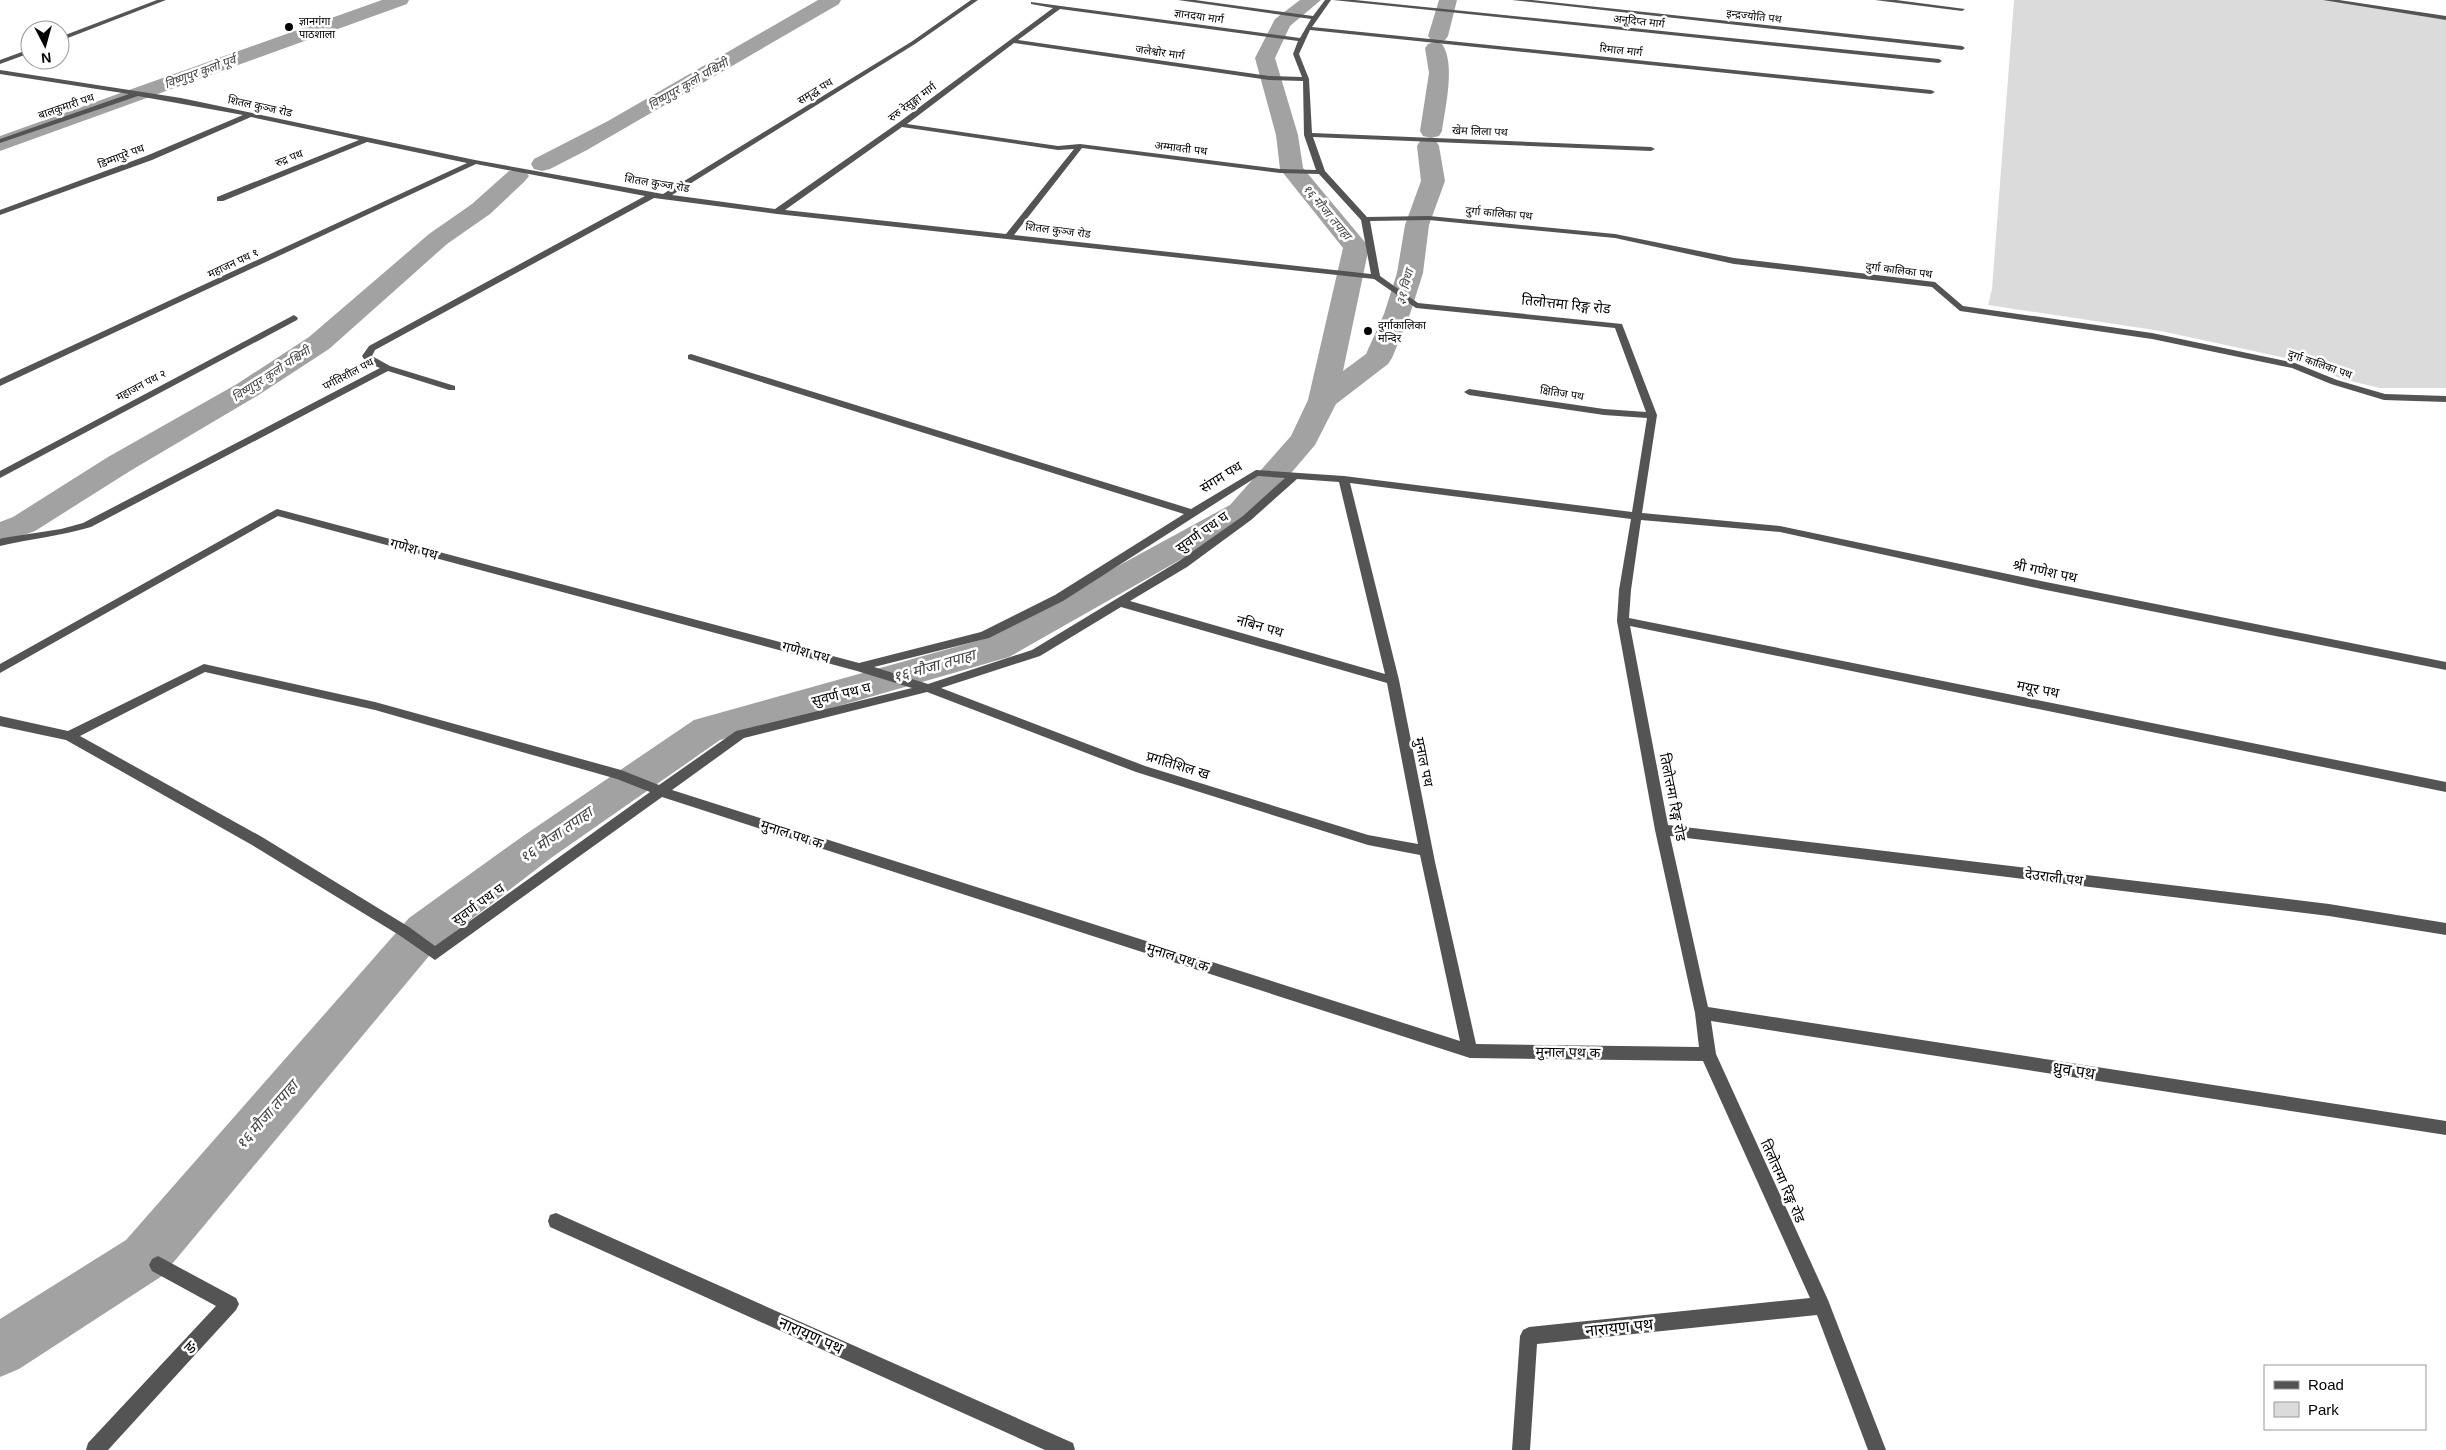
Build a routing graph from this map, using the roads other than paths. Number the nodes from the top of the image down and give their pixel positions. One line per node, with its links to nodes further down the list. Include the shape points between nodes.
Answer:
1 (162, 0): 15 (street)
2 (975, 0): 38 (street, समृद्ध पथ, via 913,43)
3 (1181, 0): 12 (street)
4 (1328, 0): 12 (street)
5 (1336, 0): 20 (street, अनूदिप्त मार्ग)
6 (1515, 0): 18 (street, इन्द्रज्योति पथ)
7 (1878, 0): 11 (street)
8 (2326, 0): 13 (street)
9 (1033, 3): 10 (street, ज्ञानदया मार्ग)
10 (1058, 6): 16 (street, ज्ञानदया मार्ग); 17 (street, रुरु रेसुङ्गा मार्ग)
11 (1962, 9)
12 (1314, 18): 14 (street)
13 (2446, 18)
14 (1308, 28): 16 (street); 26 (street, रिमाल मार्ग)
15 (70, 35)
16 (1302, 40): 24 (street, via 1296,54)
17 (1013, 41): 24 (street, जलेश्वोर मार्ग, via 1269,78); 29 (street, रुरु रेसुङ्गा मार्ग)
18 (1962, 48)
19 (20, 55): 21 (street)
20 (1939, 61)
21 (0, 62)
22 (0, 72): 23 (street, शितल कुञ्ज रोड)
23 (16, 74): 25 (street); 27 (street, शितल कुञ्ज रोड)
24 (1306, 79): 30 (street)
25 (0, 80)
26 (1931, 92)
27 (139, 93): 28 (street, शितल कुञ्ज रोड); 32 (street, बालकुमारी पथ)
28 (248, 116): 31 (street, शितल कुञ्ज रोड); 41 (street, डिम्मापुरे पथ, via 149,158)
29 (901, 125): 33 (street, अम्मावती पथ, via 1058,148); 40 (street, रुरु रेसुङ्गा मार्ग)
30 (1308, 135): 34 (street, खेम लिला पथ); 36 (street)
31 (367, 138): 35 (street, शितल कुञ्ज रोड); 39 (street, रुद्र पथ)
32 (0, 141)
33 (1080, 146): 36 (street, अम्मावती पथ, via 1280,171); 43 (street)
34 (1651, 149)
35 (475, 162): 37 (street, शितल कुञ्ज रोड); 48 (street, महाजन पथ १)
36 (1321, 172): 42 (street)
37 (653, 195): 38 (street, शितल कुञ्ज रोड); 47 (street, पर्गतिशील पथ, via 372,348 369,360)
38 (664, 196): 40 (street, शितल कुञ्ज रोड)
39 (220, 199)
40 (777, 212): 43 (street, शितल कुञ्ज रोड)
41 (0, 213)
42 (1366, 219): 44 (street); 51 (street, दुर्गा कालिका पथ, via 1429,218 1615,236 1734,261 1935,285 1960,308 2152,336 2295,366 2334,382 2384,396)
43 (1009, 236): 44 (street, शितल कुञ्ज रोड)
44 (1376, 277): 52 (street, तिलोत्तमा रिङ्ग रोड, via 1416,304 1619,326)
45 (294, 318): 53 (street, महाजन पथ २)
46 (692, 357): 56 (street)
47 (387, 368): 49 (street); 58 (street, पर्गतिशील पथ, via 87,524)
48 (0, 383)
49 (452, 388)
50 (1469, 392): 52 (street, क्षितिज पथ, via 1604,412)
51 (2446, 399)
52 (1652, 415): 57 (street, तिलोत्तमा रिङ्ग रोड)
53 (0, 475)
54 (1295, 475): 55 (street, संगम पथ); 56 (street, संगम पथ, via 1256,473); 59 (street, सुवर्ण पथ घ, via 1247,518 1183,564)
55 (1344, 479): 57 (street, संगम पथ); 64 (street, मुनाल पथ)
56 (1192, 513): 61 (street, संगम पथ, via 1059,598 985,635)
57 (1636, 516): 60 (street, तिलोत्तमा रिङ्ग रोड); 62 (street, श्री गणेश पथ, via 1780,529)
58 (0, 543)
59 (1118, 602): 64 (street, नबिन पथ); 65 (street, सुवर्ण पथ घ, via 1036,653)
60 (1623, 621): 68 (street, मयूर पथ); 70 (street, तिलोत्तमा रिङ्ग रोड)
61 (859, 666): 63 (street, गणेश पथ, via 277,512); 65 (street, गणेश पथ)
62 (2446, 666)
63 (0, 669)
64 (1393, 680): 71 (street, मुनाल पथ)
65 (928, 688): 69 (street, सुवर्ण पथ घ, via 740,734); 71 (street, प्रगतिशिल ख, via 1141,769 1368,840)
66 (0, 721): 67 (street)
67 (69, 736): 69 (street, मुनाल पथ क, via 204,668 375,706 621,775); 69 (street, सुवर्ण पथ घ, via 257,841 404,931 434,954)
68 (2446, 787)
69 (658, 791): 74 (street, मुनाल पथ क)
70 (1662, 830): 72 (street, देउराली पथ, via 2329,910); 73 (street, तिलोत्तमा रिङ्ग रोड)
71 (1426, 851): 74 (street, मुनाल पथ)
72 (2446, 929)
73 (1702, 1013): 75 (street, तिलोत्तमा रिङ्ग रोड); 76 (street, ध्रुव पथ)
74 (1470, 1051): 75 (street, मुनाल पथ क)
75 (1708, 1054): 79 (street, तिलोत्तमा रिङ्ग रोड)
76 (2446, 1128)
77 (556, 1221): 81 (street, नारायण पथ)
78 (158, 1265): 80 (street, ङ, via 230,1304)
79 (1822, 1306): 82 (street, नारायण पथ, via 1528,1336); 83 (street, तिलोत्तमा रिङ्ग रोड)
80 (95, 1450)
81 (1066, 1450)
82 (1520, 1450)
83 (1877, 1450)

